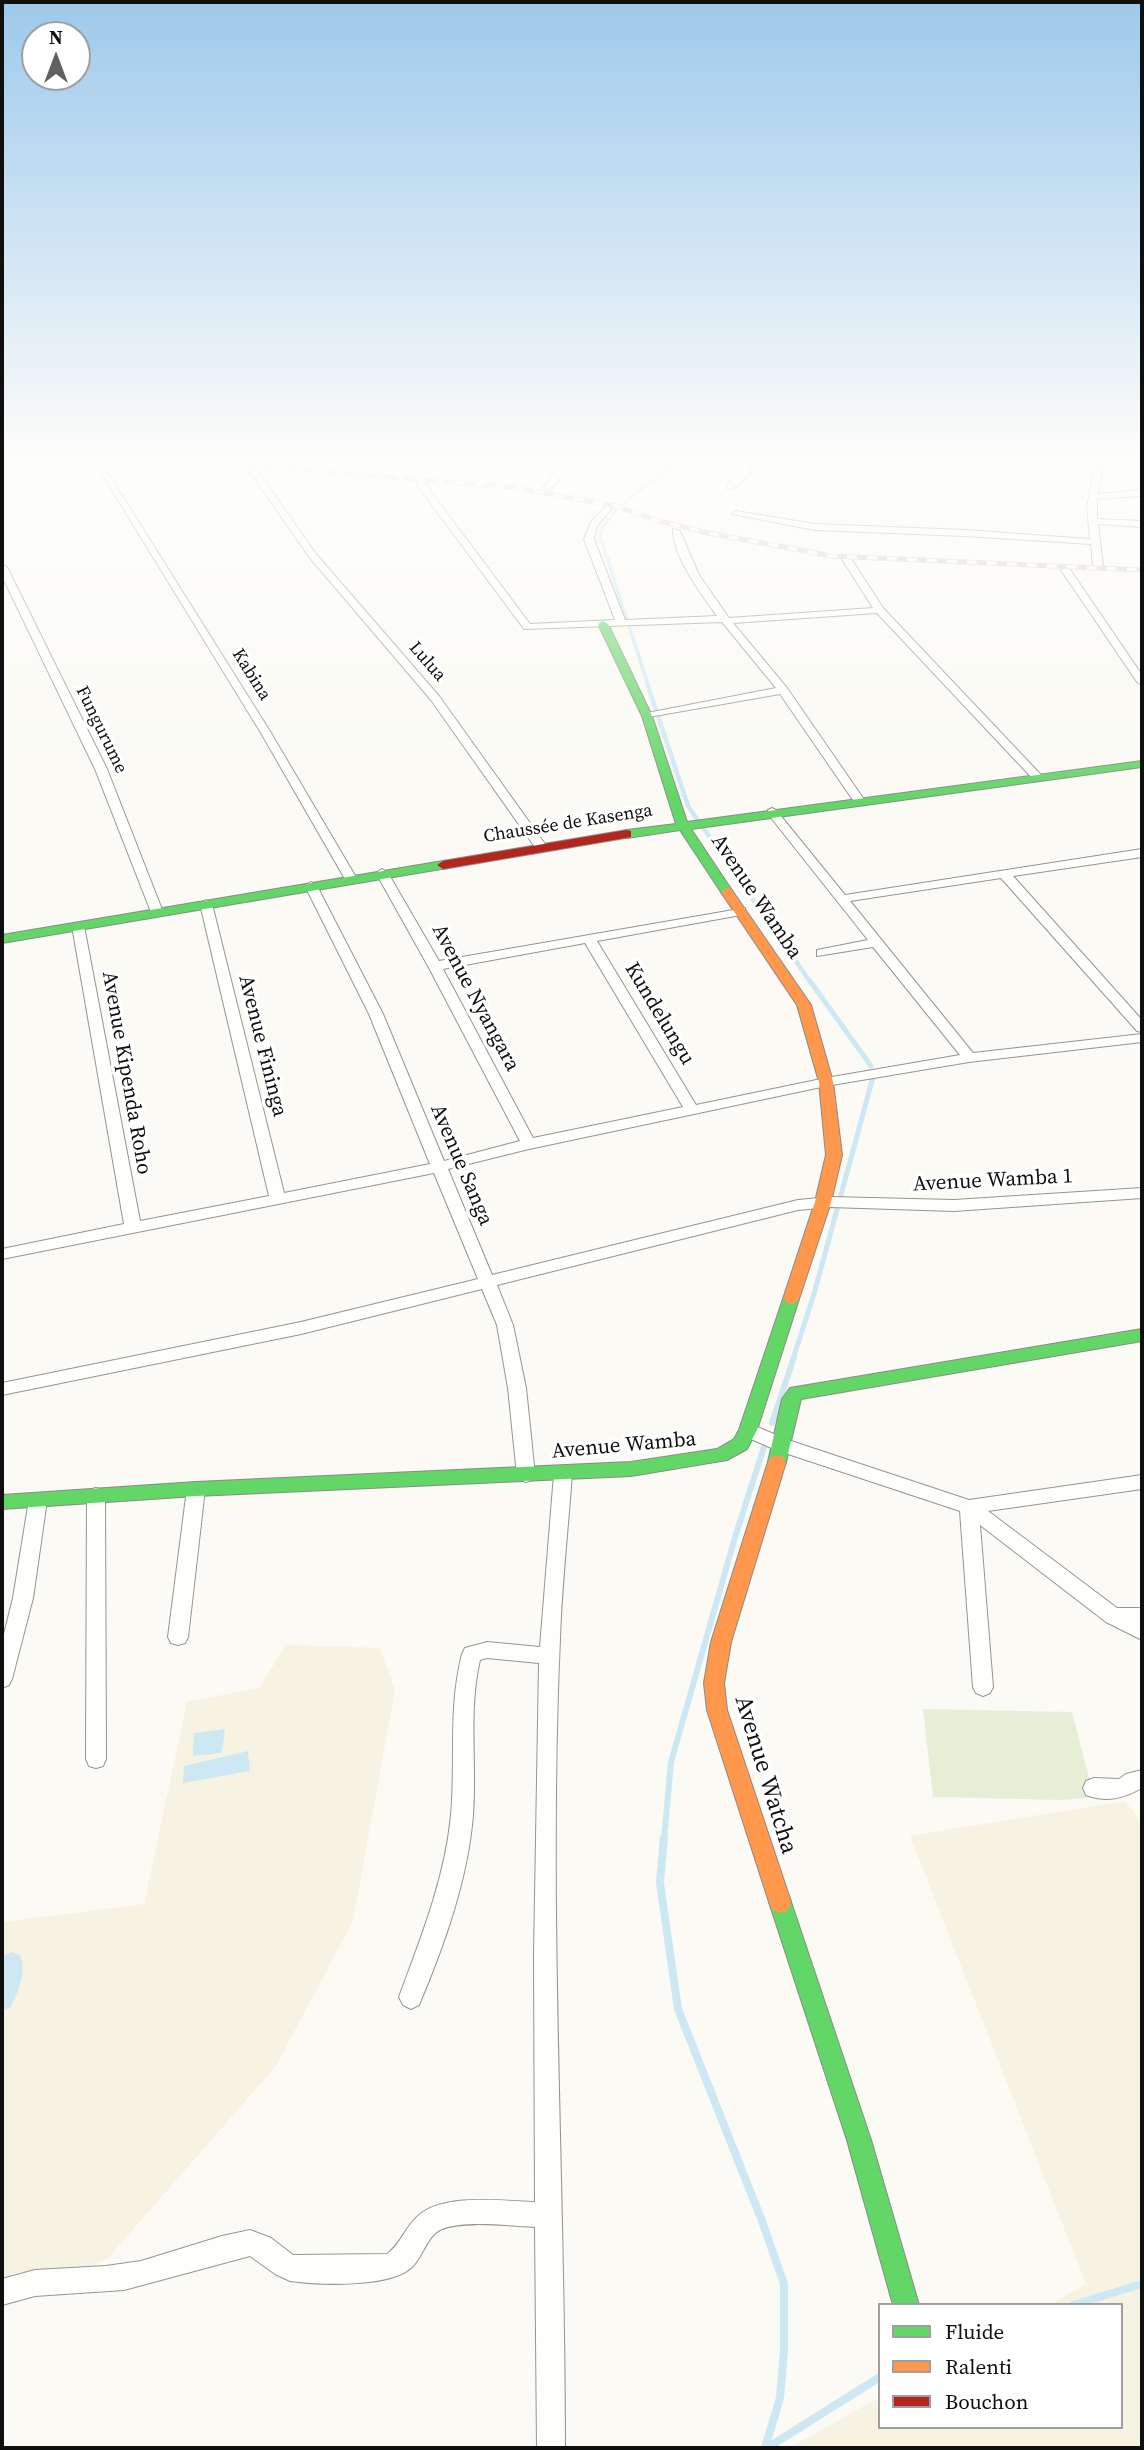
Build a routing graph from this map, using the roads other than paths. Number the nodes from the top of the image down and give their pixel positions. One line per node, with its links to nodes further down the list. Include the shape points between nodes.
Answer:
1 (4, 570): 30 (street, Fungurume, via 101,769)
2 (165, 570): 25 (street, Kabina)
3 (325, 570): 21 (street, Lulua, via 435,698)
4 (485, 570): 12 (street, via 525,625)
5 (601, 570): 11 (street)
6 (691, 570): 10 (street)
7 (854, 570): 9 (street)
8 (1066, 570): 13 (street)
9 (879, 610): 10 (street); 17 (street)
10 (725, 620): 11 (street); 14 (street)
11 (621, 623): 12 (street)
12 (603, 624): 15 (street, Avenue Wamba)
13 (1142, 682)
14 (782, 690): 15 (street); 18 (street)
15 (647, 716): 20 (street, Avenue Wamba)
16 (1141, 765): 17 (street, Chaussée de Kasenga)
17 (1037, 777): 18 (street, Chaussée de Kasenga)
18 (859, 801): 19 (street, Chaussée de Kasenga)
19 (772, 812): 20 (street, Chaussée de Kasenga); 27 (street)
20 (694, 823): 21 (street, Chaussée de Kasenga); 29 (street, Avenue Wamba)
21 (541, 847): 23 (street, Chaussée de Kasenga)
22 (1142, 853): 24 (street)
23 (382, 873): 25 (street, Chaussée de Kasenga); 36 (street, Avenue Nyangara)
24 (1003, 873): 27 (street); 37 (street)
25 (351, 879): 26 (street, Chaussée de Kasenga)
26 (311, 886): 28 (street, Chaussée de Kasenga); 43 (street, Avenue Sanga, via 376,1014)
27 (841, 899): 34 (street)
28 (206, 904): 30 (street, Chaussée de Kasenga); 45 (street, Avenue Fininga)
29 (741, 911): 33 (street); 40 (street, Avenue Wamba, via 804,1005)
30 (157, 912): 31 (street, Chaussée de Kasenga)
31 (78, 926): 32 (street, Chaussée de Kasenga); 47 (street, Avenue Kipenda Roho)
32 (2, 939)
33 (589, 939): 36 (street); 41 (street, Kundelungu)
34 (876, 942): 35 (street); 39 (street)
35 (822, 953)
36 (436, 966): 42 (street, Avenue Nyangara)
37 (1142, 1028)
38 (1142, 1038): 39 (street)
39 (969, 1058): 40 (street)
40 (826, 1082): 41 (street); 46 (street, Avenue Wamba)
41 (692, 1110): 42 (street)
42 (528, 1144): 43 (street)
43 (438, 1167): 45 (street); 49 (street, Avenue Sanga)
44 (1142, 1193): 46 (street, Avenue Wamba 1, via 966,1206)
45 (278, 1199): 47 (street)
46 (834, 1203): 49 (street, Avenue Wamba 1, via 781,1209); 52 (street, Avenue Wamba)
47 (133, 1228): 48 (street)
48 (2, 1254)
49 (489, 1283): 51 (street, Avenue Wamba 1, via 212,1347); 55 (street, Avenue Sanga, via 512,1354)
50 (1142, 1335): 53 (street, Avenue Watcha, via 799,1391 791,1399)
51 (2, 1389)
52 (748, 1430): 53 (street); 54 (street, Avenue Wamba, via 730,1452 704,1460)
53 (782, 1445): 61 (street); 75 (street, Avenue Watcha, via 721,1642 714,1683 717,1710 859,2140)
54 (563, 1474): 55 (street, Avenue Wamba); 66 (street)
55 (526, 1475): 57 (street, Avenue Wamba)
56 (1142, 1482): 61 (street)
57 (196, 1489): 58 (street, Avenue Wamba); 65 (street)
58 (96, 1495): 59 (street, Avenue Wamba); 69 (street)
59 (38, 1500): 60 (street, Avenue Wamba); 67 (street, via 23,1598)
60 (2, 1502)
61 (969, 1507): 62 (street); 68 (street)
62 (1113, 1616): 63 (street); 64 (street)
63 (1142, 1616)
64 (1142, 1632)
65 (178, 1637)
66 (549, 1656): 72 (street, via 487,1650 472,1654 465,1698 462,1817 438,1918); 73 (street)
67 (2, 1679)
68 (983, 1687)
69 (96, 1759)
70 (1142, 1779): 71 (street, via 1119,1789)
71 (1094, 1788)
72 (411, 1997)
73 (548, 2215): 74 (street, via 435,2219 402,2261 386,2267 290,2268 260,2244 250,2243 141,2274 87,2282 40,2282); 76 (street)
74 (2, 2292)
75 (905, 2303)
76 (551, 2448)

